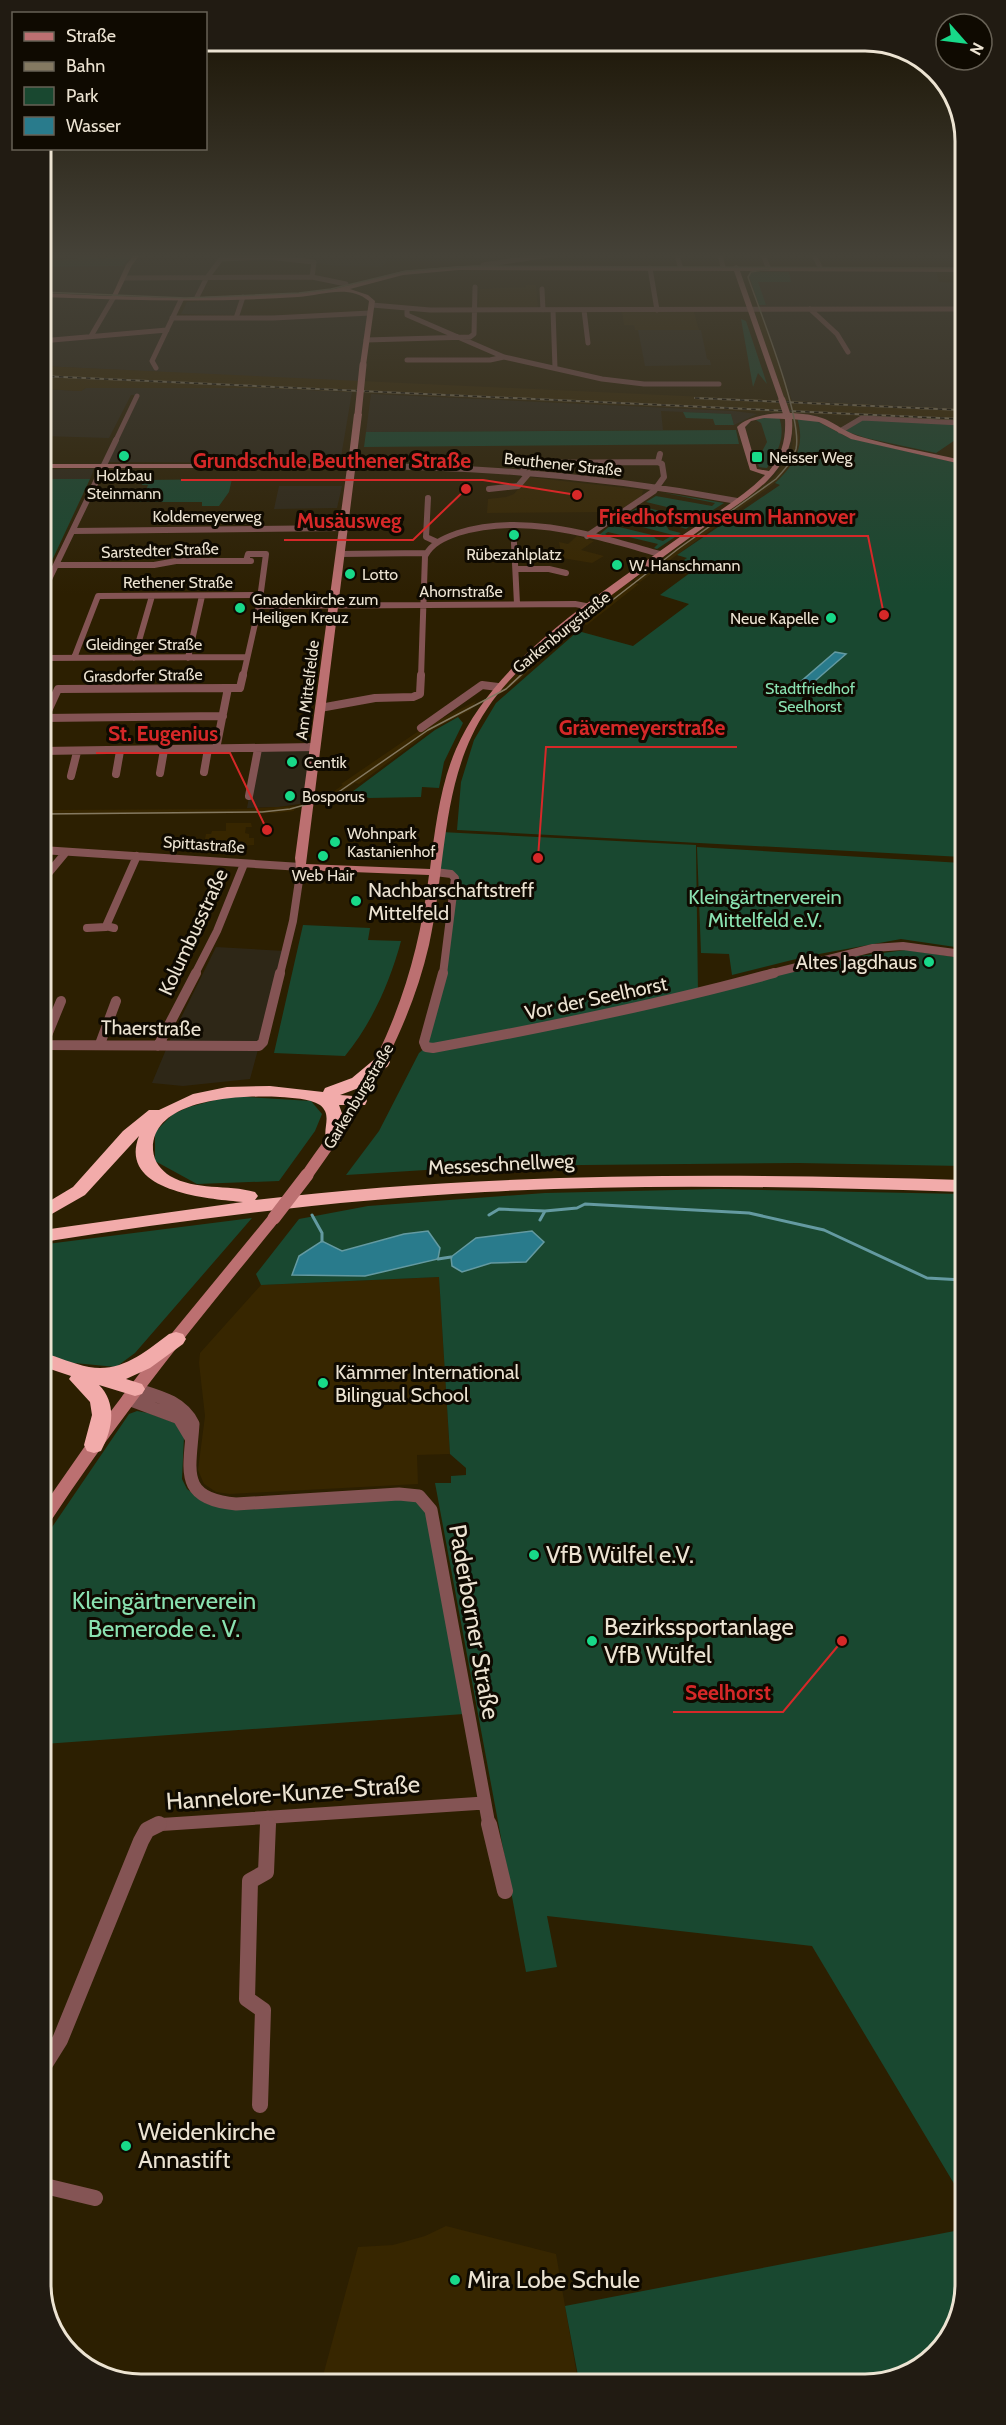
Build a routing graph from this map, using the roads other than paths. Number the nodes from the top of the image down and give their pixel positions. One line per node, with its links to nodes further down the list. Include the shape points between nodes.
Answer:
1 (363, 368): 13 (main road, Am Mittelfelde, bridge)
2 (555, 368): 4 (street, via 629,383)
3 (771, 368): 16 (main road, Garkenburgstraße, bridge, via 788,418 788,448)
4 (718, 384)
5 (137, 396): 12 (street)
6 (955, 423): 7 (street, via 862,418)
7 (840, 432): 9 (main road); 14 (main road, via 807,417 771,415 751,419 741,427)
8 (660, 454): 10 (street)
9 (955, 461)
10 (658, 462): 15 (street, via 531,463 526,464); 19 (street, via 664,477)
11 (51, 466): 12 (main road)
12 (102, 466): 13 (main road); 23 (street)
13 (350, 466): 15 (street, Beuthener Straße); 22 (main road, Am Mittelfelde)
14 (753, 466): 16 (main road, via 756,471); 17 (main road)
15 (525, 473): 18 (street, via 518,486); 19 (street, Beuthener Straße)
16 (773, 473): 17 (main road, Garkenburgstraße)
17 (758, 486): 21 (main road, Garkenburgstraße)
18 (489, 489)
19 (656, 489): 21 (street, Beuthener Straße); 24 (street)
20 (428, 498): 25 (street, via 426,537)
21 (737, 501): 29 (main road, Garkenburgstraße)
22 (342, 528): 23 (street, Koldemeyerweg); 28 (main road, Am Mittelfelde)
23 (73, 531): 30 (street)
24 (587, 536): 25 (street, via 544,527 500,526 468,530); 29 (street)
25 (437, 542): 27 (street)
26 (514, 543): 31 (street)
27 (426, 553): 28 (street); 38 (street)
28 (339, 554): 40 (main road, Am Mittelfelde)
29 (660, 554): 41 (main road, Garkenburgstraße)
30 (56, 565): 33 (street); 34 (street, Sarstedter Straße, via 246,561 248,554 266,554)
31 (516, 569): 32 (street); 37 (street)
32 (566, 573)
33 (51, 575)
34 (259, 595): 36 (street, Rethener Straße); 39 (street)
35 (152, 596): 36 (street, Rethener Straße); 44 (street, Rethener Straße, via 98,596); 45 (street)
36 (202, 596): 46 (street)
37 (517, 604): 38 (street, Ahornstraße); 41 (street, Ahornstraße)
38 (423, 605): 40 (street, Ahornstraße); 50 (street, via 420,694)
39 (259, 606): 40 (street, Ahornstraße); 42 (street)
40 (332, 606): 50 (main road, Am Mittelfelde)
41 (591, 607): 47 (main road, Garkenburgstraße, via 518,665)
42 (247, 657): 46 (street, Gleidinger Straße); 48 (street, via 240,688)
43 (51, 658): 44 (street, Gleidinger Straße)
44 (74, 658): 45 (street, Gleidinger Straße)
45 (134, 658): 46 (street, Gleidinger Straße)
46 (188, 658)
47 (498, 687): 53 (street, via 482,685); 72 (main road, Garkenburgstraße, via 471,726 461,750 447,800)
48 (228, 688): 49 (street, Grasdorfer Straße, via 58,689); 51 (street)
49 (51, 704)
50 (320, 708): 54 (main road, Am Mittelfelde)
51 (223, 716): 52 (street); 55 (street)
52 (51, 721)
53 (421, 728)
54 (315, 747): 56 (street); 70 (main road, Am Mittelfelde)
55 (212, 749): 56 (street); 57 (street); 61 (street)
56 (258, 749): 65 (street)
57 (164, 750): 59 (street); 62 (street)
58 (51, 751): 60 (street)
59 (120, 751): 60 (street); 63 (street)
60 (77, 752): 64 (street)
61 (204, 772)
62 (160, 773)
63 (116, 774)
64 (71, 776)
65 (249, 796)
66 (51, 851): 67 (street, Spittastraße)
67 (66, 852): 68 (street, Spittastraße); 71 (street)
68 (137, 856): 69 (street, Spittastraße); 73 (street, via 110,928)
69 (244, 864): 70 (street, Spittastraße); 80 (street, Kolumbusstraße, via 217,931)
70 (301, 867): 72 (main road, Spittastraße); 81 (street, Am Mittelfelde, via 293,921)
71 (51, 870)
72 (435, 873): 74 (street, Vor der Seelhorst, via 455,878 441,986 424,1042 426,1047 535,1030 698,994 873,948 903,946); 82 (main road, Garkenburgstraße, via 417,974)
73 (87, 928)
74 (955, 953)
75 (61, 1001): 77 (street)
76 (116, 1001): 78 (street)
77 (51, 1025)
78 (100, 1044): 79 (street, Thaerstraße); 80 (street, Thaerstraße)
79 (51, 1045)
80 (158, 1046): 81 (street, Thaerstraße)
81 (259, 1046)
82 (382, 1062): 83 (highway, via 358,1082); 85 (main road, Garkenburgstraße)
83 (331, 1092): 85 (highway); 90 (highway, via 243,1089 182,1100 141,1124 79,1191)
84 (313, 1096): 85 (highway); 86 (highway, via 334,1108); 89 (highway, via 260,1092 215,1095 172,1109 150,1130 143,1153 162,1179 188,1189)
85 (359, 1101): 86 (main road, Garkenburgstraße)
86 (334, 1139): 95 (main road, Garkenburgstraße, bridge)
87 (955, 1174): 89 (highway, Messeschnellweg, via 568,1173 407,1181)
88 (955, 1186): 92 (highway, Messeschnellweg, via 736,1181 496,1185 294,1203)
89 (249, 1196): 91 (highway, Messeschnellweg)
90 (51, 1208)
91 (51, 1225)
92 (79, 1230): 93 (highway, Messeschnellweg); 94 (highway)
93 (51, 1235)
94 (51, 1239)
95 (176, 1339): 98 (highway, via 126,1373); 99 (main road, Garkenburgstraße)
96 (51, 1363): 98 (highway)
97 (51, 1368): 98 (highway)
98 (82, 1377): 99 (highway); 100 (highway, via 102,1402)
99 (132, 1394): 100 (main road, Garkenburgstraße); 102 (street, Paderborner Straße, via 179,1418 192,1441 192,1487 219,1504 419,1496 430,1510)
100 (94, 1445): 101 (main road, Garkenburgstraße)
101 (51, 1507)
102 (484, 1803): 103 (street, Hannelore-Kunze-Straße); 104 (street, Paderborner Straße)
103 (268, 1817): 105 (street, Hannelore-Kunze-Straße, via 156,1824 147,1830); 106 (street, via 266,1872 250,1881 248,1999 263,2010)
104 (505, 1891)
105 (51, 2054)
106 (260, 2105)
107 (51, 2187): 108 (street)
108 (95, 2198)

